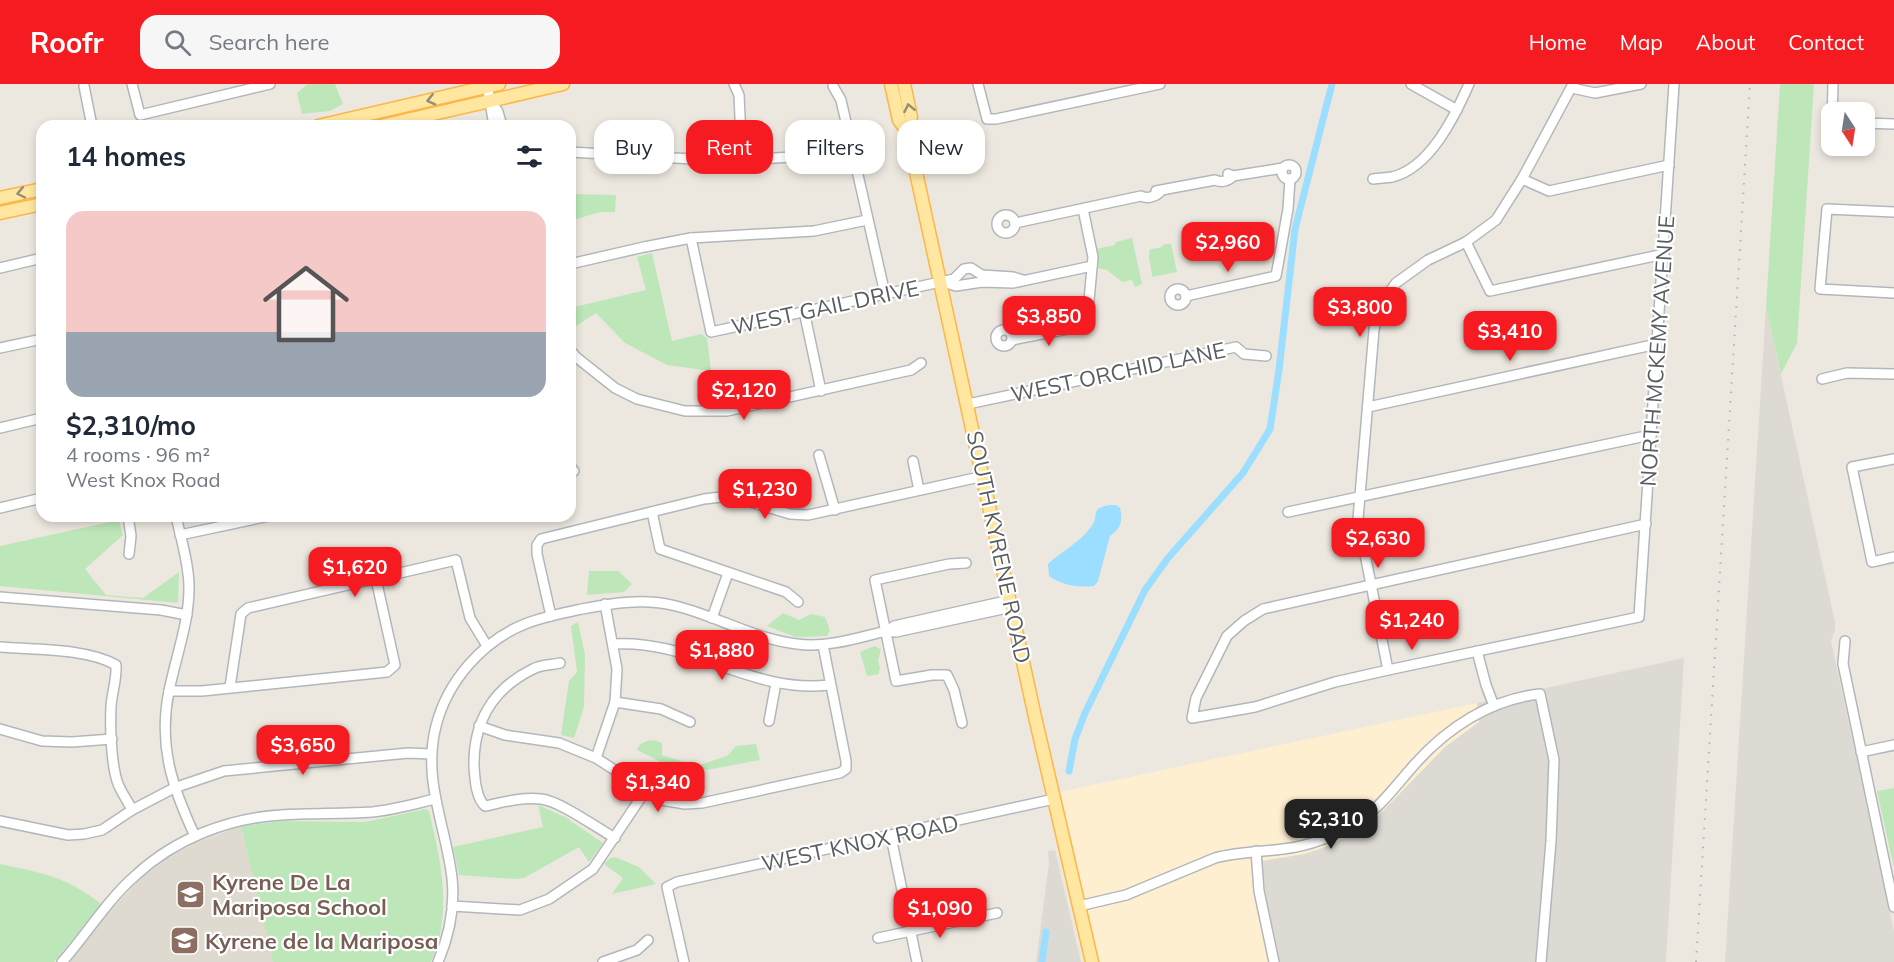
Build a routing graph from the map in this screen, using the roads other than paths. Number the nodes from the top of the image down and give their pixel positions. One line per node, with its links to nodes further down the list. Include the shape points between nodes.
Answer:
1 (132, 84): 2 (street, via 140,115)
2 (270, 84)
3 (562, 84): 18 (main road)
4 (734, 84): 26 (street, via 739,95)
5 (891, 84): 28 (main road, SOUTH KYRENE ROAD)
6 (904, 84): 29 (main road, SOUTH KYRENE ROAD, one-way to 6)
7 (978, 84): 8 (street, via 987,119)
8 (1160, 84)
9 (1411, 84): 20 (street)
10 (1469, 84): 20 (street)
11 (1641, 84): 17 (street, via 1595,93)
12 (1674, 84): 34 (street, NORTH MCKEMY AVENUE)
13 (1833, 84): 19 (street)
14 (86, 85): 21 (street)
15 (492, 85): 18 (street); 22 (main road, one-way to 22)
16 (833, 86): 27 (street)
17 (1572, 86): 38 (street)
18 (491, 100): 23 (main road); 24 (street); 25 (street)
19 (1832, 102)
20 (1457, 110): 37 (street, via 1429,154 1394,177)
21 (91, 120)
22 (343, 120)
23 (406, 120)
24 (493, 120)
25 (500, 120)
26 (740, 120)
27 (845, 120)
28 (899, 120)
29 (910, 120)
30 (1875, 123): 31 (street)
31 (1894, 124)
32 (576, 152): 33 (street)
33 (594, 154)
34 (1669, 165): 38 (street, via 1549,191); 49 (street, NORTH MCKEMY AVENUE)
35 (857, 174): 45 (street)
36 (916, 174): 55 (main road, SOUTH KYRENE ROAD)
37 (1373, 179)
38 (1522, 179): 48 (street, via 1496,220)
39 (36, 190): 40 (main road, one-way to 40)
40 (0, 198)
41 (36, 205): 44 (main road)
42 (1083, 209): 46 (street); 52 (street); 58 (street, via 1141,196 1144,192 1283,168 1282,175 1290,179 1276,276)
43 (1894, 212): 56 (street, via 1827,209 1820,289)
44 (0, 213)
45 (867, 220): 47 (street, via 814,231); 57 (street)
46 (1015, 223)
47 (691, 238): 51 (street); 59 (street, WEST GAIL DRIVE, via 711,332)
48 (1466, 242): 49 (street, via 1490,291); 71 (street, via 1428,260 1396,283 1380,305 1374,330)
49 (1664, 254): 62 (street, NORTH MCKEMY AVENUE)
50 (36, 259): 53 (street)
51 (576, 263)
52 (1092, 266): 54 (street, WEST GAIL DRIVE); 61 (street, via 1087,322 1083,327)
53 (0, 268)
54 (1023, 279): 55 (street, WEST GAIL DRIVE, via 956,286); 55 (street, WEST GAIL DRIVE, via 982,275 971,268 954,279)
55 (940, 282): 57 (street, WEST GAIL DRIVE); 70 (main road, SOUTH KYRENE ROAD)
56 (1894, 293)
57 (885, 294): 59 (street, WEST GAIL DRIVE)
58 (1186, 296)
59 (804, 311): 69 (street)
60 (36, 340): 63 (street)
61 (1012, 340)
62 (1657, 344): 71 (street); 74 (street, NORTH MCKEMY AVENUE)
63 (0, 348)
64 (576, 356): 69 (street, via 615,388 685,411 727,411)
65 (1266, 356): 70 (street, WEST ORCHID LANE, via 1244,354 1236,347)
66 (921, 363): 69 (street, via 911,370)
67 (1894, 374): 68 (street, via 1847,373)
68 (1822, 380)
69 (821, 391)
70 (968, 404): 78 (main road, SOUTH KYRENE ROAD)
71 (1368, 407): 80 (street)
72 (36, 419): 73 (street)
73 (0, 428)
74 (1651, 437): 80 (street); 89 (street, NORTH MCKEMY AVENUE)
75 (819, 455): 83 (street)
76 (1894, 459): 92 (street, via 1852,467 1872,562)
77 (913, 461): 79 (street)
78 (984, 476): 79 (street); 99 (main road, SOUTH KYRENE ROAD)
79 (919, 490): 83 (street)
80 (1359, 498): 85 (street); 96 (street, via 1358,519)
81 (36, 499): 82 (street)
82 (0, 508)
83 (835, 510): 84 (street, via 790,514 730,496)
84 (652, 512): 94 (street, via 660,549); 102 (street, via 541,539 537,554)
85 (1288, 512)
86 (129, 522): 91 (street)
87 (177, 522): 90 (street)
88 (226, 522): 90 (street)
89 (1646, 524): 96 (street); 110 (street, NORTH MCKEMY AVENUE, via 1640,618)
90 (180, 536): 101 (street, via 188,570)
91 (129, 554)
92 (1894, 557)
93 (966, 563): 104 (street, via 876,580)
94 (728, 573): 98 (street, via 786,592); 103 (street)
95 (376, 579): 108 (street, via 456,560 470,618); 115 (street, via 248,608 241,614); 115 (street, via 395,665 387,672)
96 (1371, 584): 112 (street); 112 (street, via 1263,609 1244,621 1227,636 1196,698 1192,718 1255,707)
97 (0, 597): 101 (street)
98 (798, 602)
99 (1011, 603): 104 (street, via 896,632); 132 (main road, SOUTH KYRENE ROAD)
100 (605, 604): 102 (street); 103 (street, via 663,604); 106 (street)
101 (187, 615): 116 (street)
102 (551, 616): 108 (street, via 524,624)
103 (712, 618): 107 (street, via 779,641)
104 (886, 631): 107 (street); 121 (street, via 896,681 947,675)
105 (1845, 641): 126 (street, via 1843,664)
106 (613, 644): 113 (street, via 662,647); 117 (street, via 617,669)
107 (823, 645): 114 (street)
108 (487, 646): 127 (street, via 466,667 445,700)
109 (0, 647): 124 (street, via 69,652 116,665)
110 (1477, 651): 112 (street); 118 (street)
111 (560, 663): 122 (street, via 534,668 507,685 490,704)
112 (1388, 670)
113 (776, 683): 114 (street); 119 (street)
114 (830, 685): 130 (street, via 846,769 840,773 702,803 661,800)
115 (230, 687): 116 (street)
116 (169, 691): 129 (street, via 165,742)
117 (615, 702): 120 (street, via 661,709); 128 (street)
118 (1494, 706): 138 (street, via 1454,727 1361,820 1337,834 1304,845); 153 (street, via 1518,696 1540,694 1554,760)
119 (769, 721)
120 (690, 723)
121 (962, 723)
122 (479, 726): 128 (street, via 505,735 559,743); 137 (street, via 474,747 475,774 480,801 485,806 544,799)
123 (0, 729): 124 (street, via 42,741)
124 (112, 739): 133 (street, via 117,781)
125 (1894, 745): 126 (street)
126 (1861, 752): 141 (street)
127 (431, 754): 129 (street, via 237,769); 131 (street)
128 (596, 758): 130 (street)
129 (174, 788): 133 (street); 135 (street)
130 (646, 790): 137 (street)
131 (435, 799): 135 (street, via 380,811 265,816 240,820); 139 (street, via 452,877)
132 (1054, 800): 136 (street, WEST KNOX ROAD); 140 (main road, SOUTH KYRENE ROAD)
133 (132, 810): 134 (street, via 102,830 84,834 68,835)
134 (0, 821)
135 (195, 836): 146 (street, via 134,876)
136 (891, 837): 143 (street); 149 (street, WEST KNOX ROAD, via 667,887)
137 (615, 838): 139 (street, via 593,869 549,899 520,910)
138 (1256, 851): 140 (street, via 1215,858 1126,895); 152 (street, via 1259,891)
139 (452, 906): 147 (street)
140 (1079, 906): 151 (main road, SOUTH KYRENE ROAD)
141 (1894, 907)
142 (997, 913): 143 (street)
143 (911, 932): 144 (street); 150 (street)
144 (878, 938)
145 (648, 940): 148 (street, via 637,950)
146 (62, 962)
147 (438, 962)
148 (603, 962)
149 (684, 962)
150 (917, 962)
151 (1092, 962)
152 (1274, 962)
153 (1541, 962)

